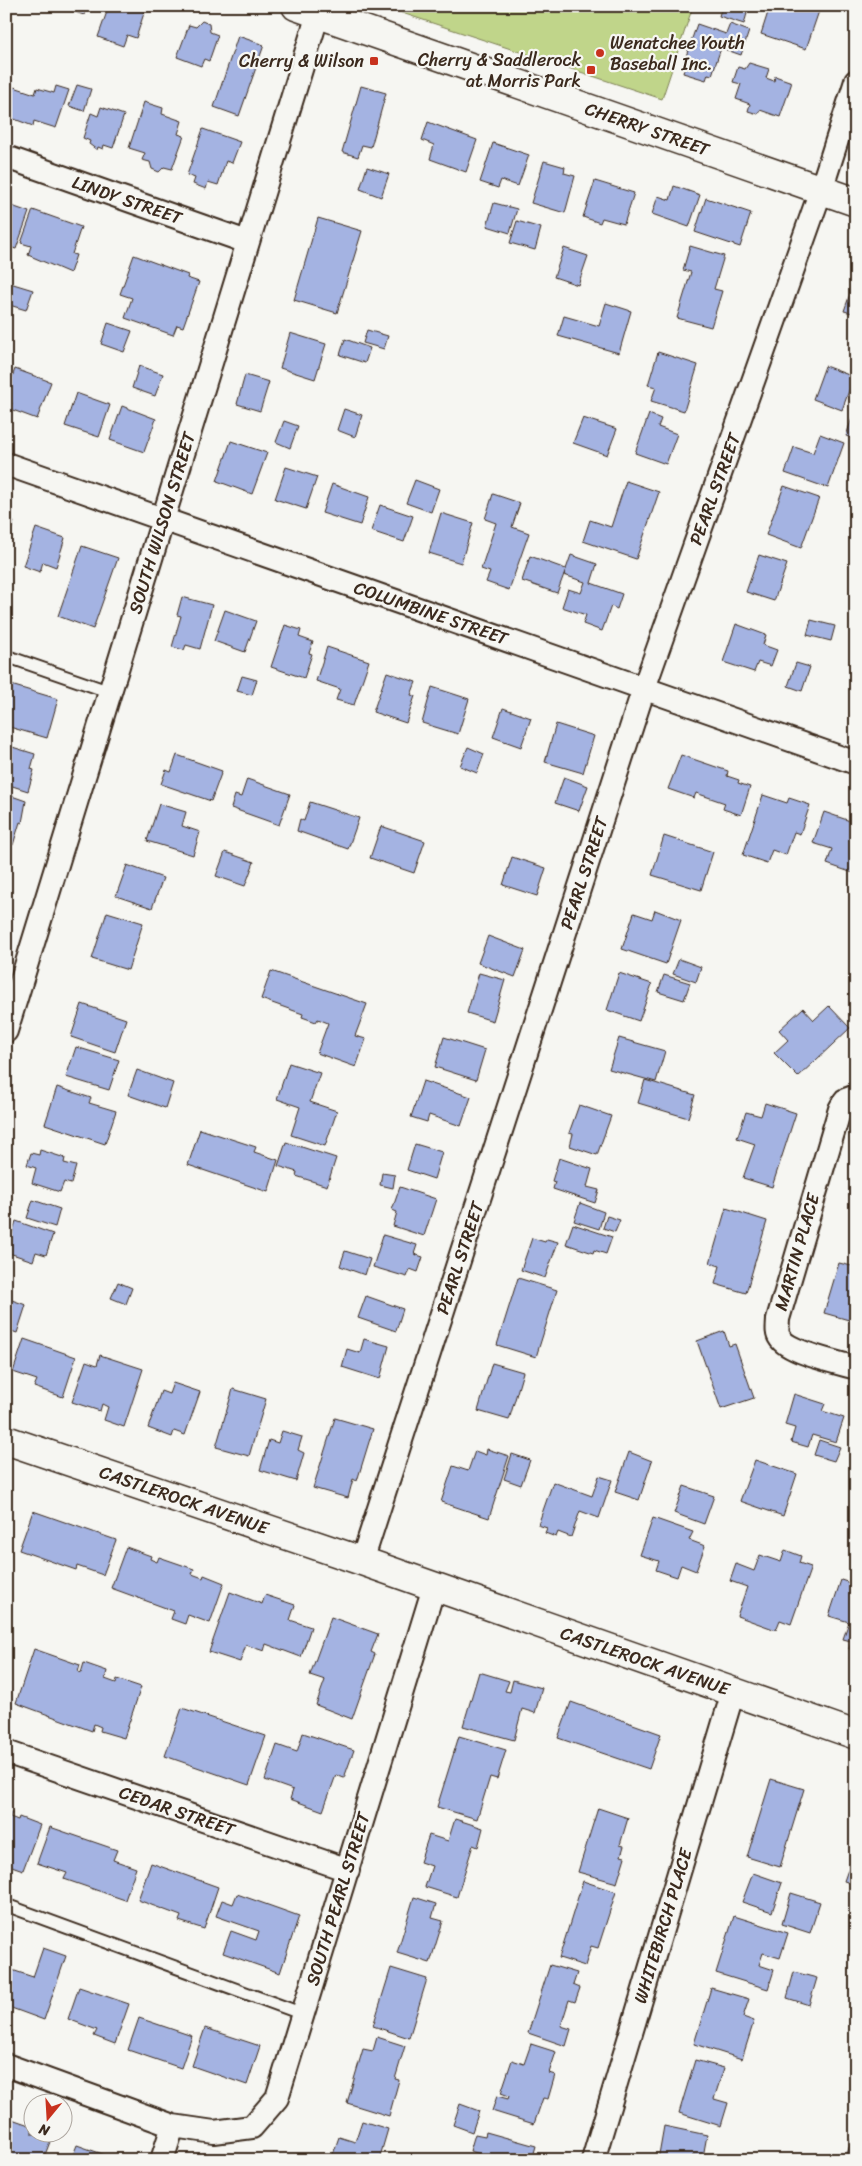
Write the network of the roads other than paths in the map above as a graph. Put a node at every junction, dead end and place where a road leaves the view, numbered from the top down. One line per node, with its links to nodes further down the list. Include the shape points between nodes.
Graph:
1 (307, 10): 4 (street, CHERRY STREET); 6 (street, SOUTH WILSON STREET)
2 (856, 81): 4 (street, PEARL STREET)
3 (6, 157): 6 (street, LINDY STREET)
4 (821, 190): 5 (street, CHERRY STREET); 10 (street, PEARL STREET)
5 (856, 202)
6 (247, 242): 8 (street, SOUTH WILSON STREET)
7 (6, 464): 8 (street, COLUMBINE STREET)
8 (163, 519): 10 (street, COLUMBINE STREET); 11 (street, SOUTH WILSON STREET)
9 (6, 656): 11 (lane)
10 (644, 688): 12 (street, COLUMBINE STREET); 17 (street, PEARL STREET)
11 (110, 692): 13 (street, SOUTH WILSON STREET)
12 (856, 763)
13 (6, 1031)
14 (856, 1096): 15 (street, MARTIN PLACE, via 845,1100 840,1109 777,1330 790,1347)
15 (856, 1368)
16 (6, 1440): 17 (street, CASTLEROCK AVENUE)
17 (362, 1561): 18 (street, CASTLEROCK AVENUE)
18 (434, 1587): 19 (street, CASTLEROCK AVENUE); 22 (street, SOUTH PEARL STREET)
19 (733, 1692): 20 (street, CASTLEROCK AVENUE); 28 (street, WHITEBIRCH PLACE)
20 (856, 1735)
21 (6, 1752): 22 (street, CEDAR STREET)
22 (348, 1870): 24 (street, SOUTH PEARL STREET)
23 (6, 1905): 24 (lane)
24 (303, 2014): 26 (street, SOUTH PEARL STREET, via 277,2098 252,2127 214,2132)
25 (6, 2065): 26 (street, SOUTH PEARL STREET)
26 (173, 2126): 27 (street)
27 (162, 2160)
28 (593, 2160)

